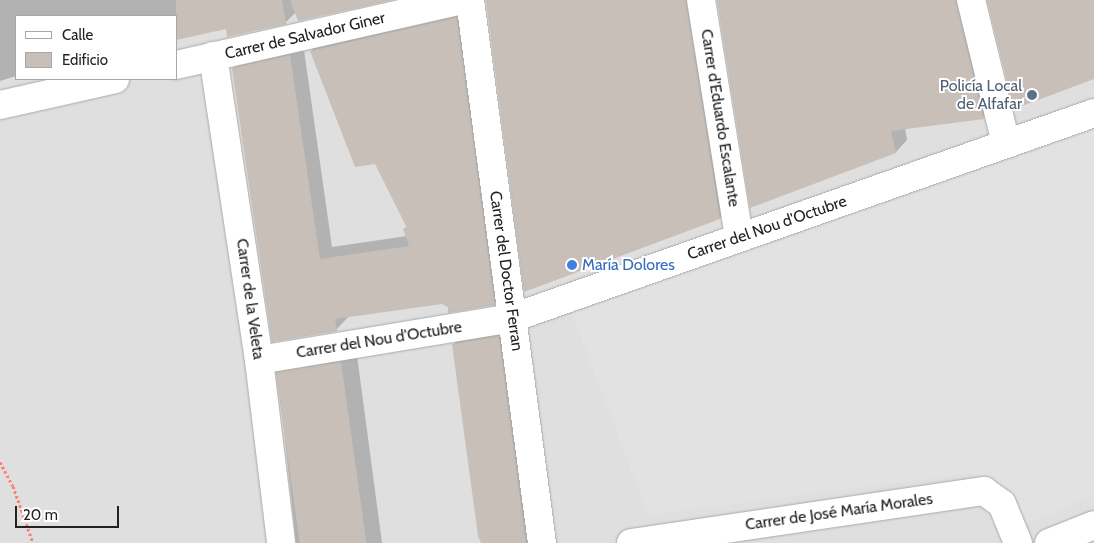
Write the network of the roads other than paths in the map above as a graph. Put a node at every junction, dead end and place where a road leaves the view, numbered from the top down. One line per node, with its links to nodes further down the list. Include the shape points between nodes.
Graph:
1 (462, 0): 5 (street, Carrer de Salvador Giner)
2 (470, 0): 12 (street, Carrer del Doctor Ferran)
3 (701, 0): 11 (street, Carrer d'Eduardo Escalante)
4 (971, 0): 10 (street)
5 (213, 56): 6 (street, Carrer de Salvador Giner); 13 (street, Carrer de la Veleta)
6 (178, 65)
7 (111, 80): 8 (street)
8 (0, 105)
9 (1094, 113): 10 (street, Carrer del Nou d'Octubre)
10 (1006, 144): 11 (street, Carrer del Nou d'Octubre)
11 (739, 237): 12 (street, Carrer del Nou d'Octubre)
12 (512, 318): 13 (street, Carrer del Nou d'Octubre); 16 (street, Carrer del Doctor Ferran)
13 (259, 360): 15 (street, Carrer de la Veleta)
14 (1094, 525): 19 (street)
15 (280, 543)
16 (542, 543)
17 (630, 543): 18 (street, Carrer de José María Morales, via 984,491 1002,504)
18 (1018, 543)
19 (1049, 543)

